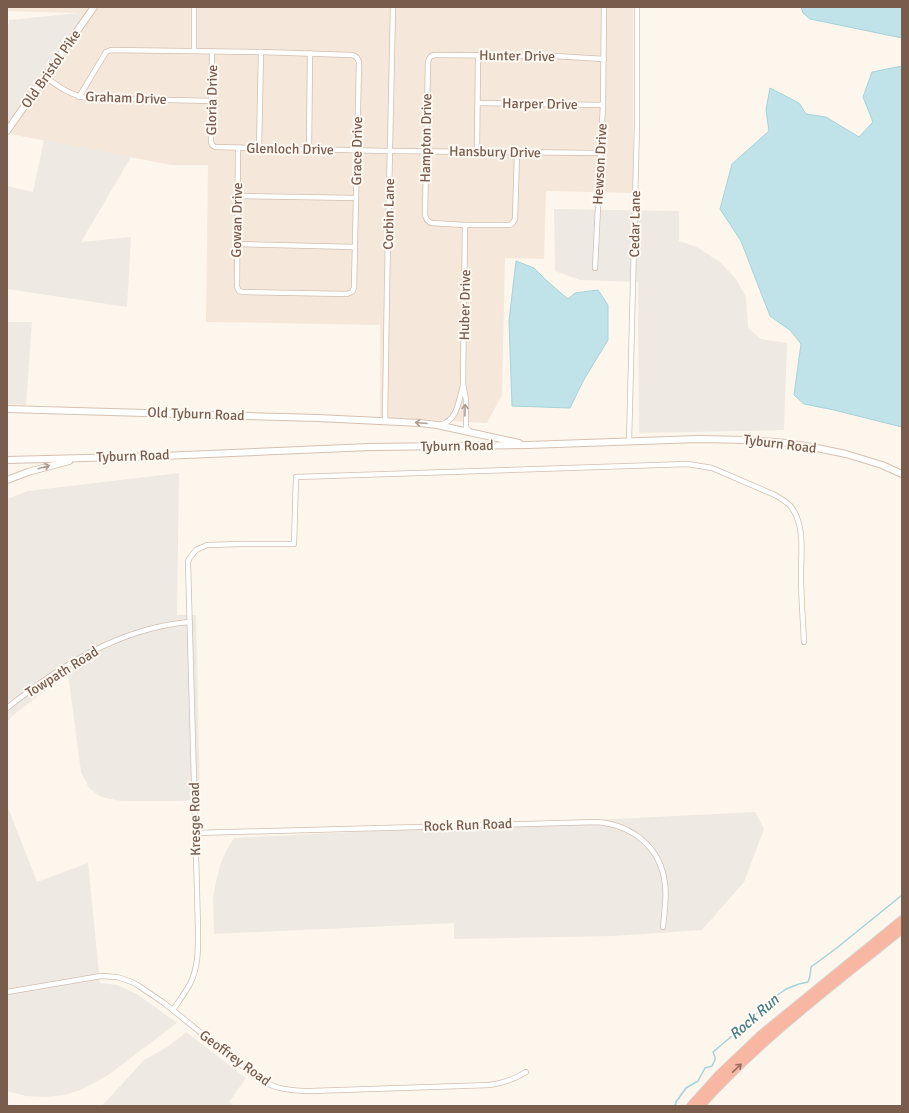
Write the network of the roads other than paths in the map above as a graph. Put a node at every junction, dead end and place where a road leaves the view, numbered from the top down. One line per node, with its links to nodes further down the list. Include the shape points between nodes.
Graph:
1 (94, 7): 13 (main road, Old Bristol Pike)
2 (194, 7): 6 (street)
3 (393, 7): 23 (street, Corbin Lane)
4 (604, 7): 12 (street, Hewson Drive)
5 (637, 7): 40 (street, Cedar Lane, via 637,124)
6 (194, 51): 7 (street); 14 (street, via 108,51)
7 (212, 52): 8 (street); 15 (street, Gloria Drive)
8 (261, 52): 9 (street); 20 (street)
9 (310, 53): 21 (street); 22 (street, Grace Drive, via 352,55 358,59)
10 (478, 55): 11 (street, Hunter Drive); 12 (street, Hunter Drive); 16 (street)
11 (431, 56): 24 (street, Hampton Drive, via 428,62)
12 (604, 59): 17 (street, Hewson Drive)
13 (45, 77): 14 (street, Graham Drive); 18 (main road, Old Bristol Pike)
14 (79, 97): 15 (street, Graham Drive)
15 (212, 101): 19 (street, Gloria Drive, via 212,145 217,148)
16 (478, 103): 17 (street, Harper Drive); 25 (street)
17 (603, 105): 27 (street, Hewson Drive)
18 (7, 131)
19 (238, 148): 20 (street, Glenloch Drive); 28 (street, Gowan Drive)
20 (259, 149): 21 (street, Glenloch Drive)
21 (308, 149): 22 (street, Glenloch Drive)
22 (357, 150): 23 (street, Glenloch Drive); 29 (street, Grace Drive)
23 (390, 151): 24 (street, Hansbury Drive); 37 (street, Corbin Lane)
24 (426, 151): 25 (street, Hansbury Drive); 30 (street, Hampton Drive, via 426,220 431,223)
25 (477, 152): 26 (street, Hansbury Drive)
26 (517, 152): 27 (street, Hansbury Drive); 30 (street, via 515,219 512,224)
27 (601, 153): 33 (street, Hewson Drive)
28 (238, 196): 29 (street); 31 (street, Gowan Drive)
29 (356, 198): 32 (street, Grace Drive)
30 (465, 225): 35 (street, Huber Drive)
31 (237, 244): 32 (street); 34 (street, Gowan Drive, via 239,291 347,294)
32 (355, 247): 34 (street, Grace Drive)
33 (595, 268)
34 (352, 292)
35 (463, 384): 38 (street, Huber Drive, via 453,417); 39 (street, Huber Drive, one-way to 35, via 466,427)
36 (7, 408): 37 (main road, Old Tyburn Road)
37 (385, 421): 38 (main road, Old Tyburn Road, one-way to 37)
38 (437, 425): 39 (main road, Old Tyburn Road)
39 (472, 432): 41 (main road, Old Tyburn Road)
40 (629, 442): 41 (main road, Tyburn Road); 44 (main road, Tyburn Road, via 698,439 787,444 846,454)
41 (528, 445): 42 (main road, Tyburn Road, via 369,447)
42 (84, 458): 43 (main road, Tyburn Road); 45 (main road, one-way to 42)
43 (7, 460)
44 (902, 474)
45 (7, 480)
46 (189, 622): 47 (street, Kresge Road, via 188,562 196,550 210,545 294,544 296,476 688,464 707,467 755,486 786,501 792,508 801,536); 48 (street, Towpath Road, via 158,627 103,646 40,683); 49 (street, Kresge Road)
47 (804, 642)
48 (7, 708)
49 (196, 833): 51 (street, Rock Run Road, via 597,822 613,824 638,836 651,849 660,864 666,894); 54 (street, Kresge Road, via 197,964 191,982)
50 (902, 920): 56 (highway, via 761,1035)
51 (662, 927)
52 (902, 929): 57 (highway, one-way to 52, via 766,1040)
53 (7, 992): 54 (street, Geoffrey Road, via 109,976 132,982)
54 (173, 1010): 55 (street, Geoffrey Road, via 257,1078 265,1083 295,1091 490,1085 507,1082)
55 (526, 1072)
56 (691, 1106)
57 (700, 1106)

